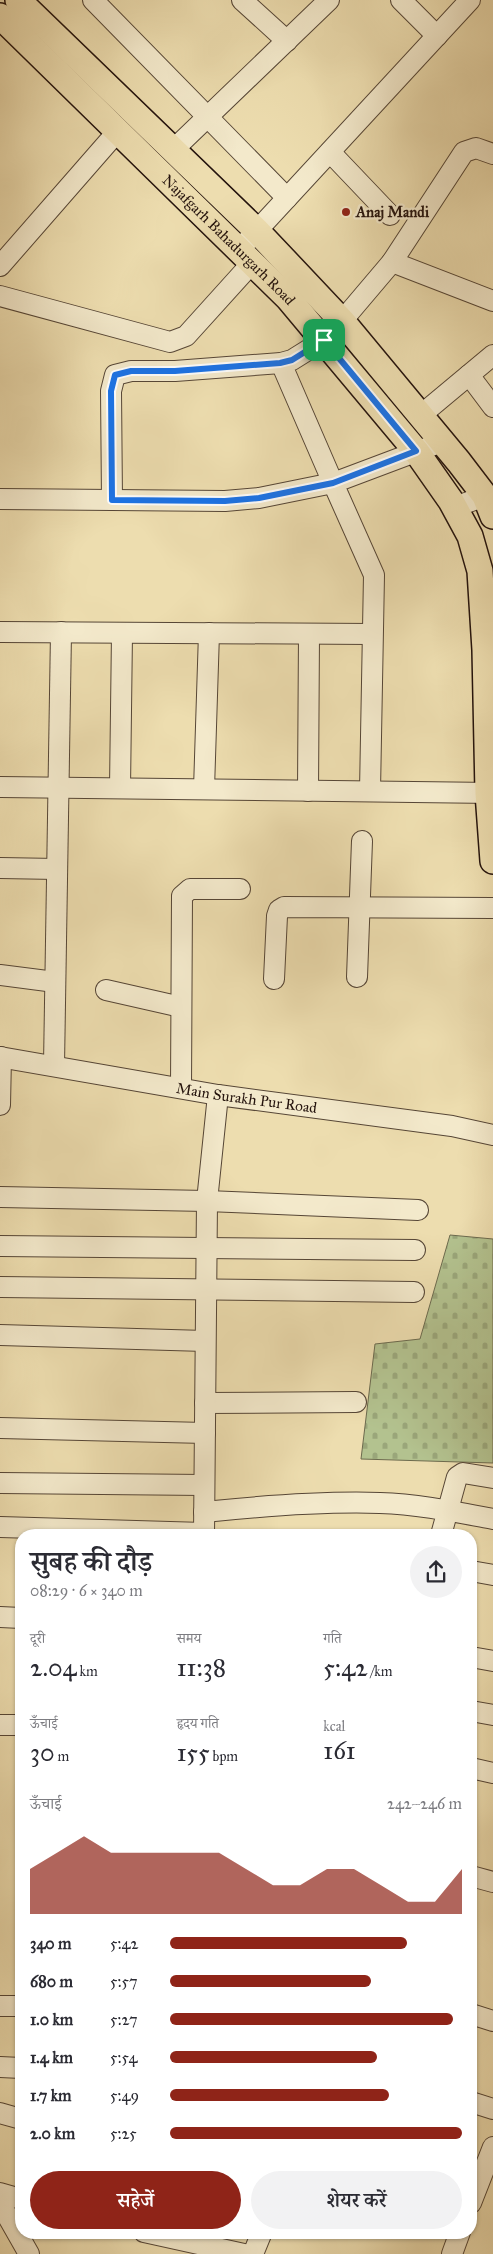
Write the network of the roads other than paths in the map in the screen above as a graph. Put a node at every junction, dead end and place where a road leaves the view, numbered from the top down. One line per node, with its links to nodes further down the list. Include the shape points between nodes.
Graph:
1 (93, 0): 9 (street)
2 (242, 0): 8 (street)
3 (329, 0): 8 (street)
4 (401, 0): 7 (street)
5 (470, 0): 7 (street)
6 (15, 5): 10 (main road, Najafgarh Bahadurgarh Road); 11 (main road, Najafgarh Bahadurgarh Road)
7 (437, 36): 13 (street)
8 (288, 41): 9 (street)
9 (208, 116): 11 (street); 14 (street)
10 (117, 132): 17 (main road, Najafgarh Bahadurgarh Road); 19 (street)
11 (172, 151): 16 (main road, Najafgarh Bahadurgarh Road)
12 (492, 151): 18 (street, via 476,148 464,152)
13 (330, 152): 14 (street); 15 (street)
14 (287, 198): 16 (street)
15 (390, 215)
16 (257, 231): 17 (street); 22 (main road, Najafgarh Bahadurgarh Road)
17 (244, 258): 20 (street, via 186,336 170,342); 23 (main road, Najafgarh Bahadurgarh Road, via 288,298)
18 (392, 262): 21 (street); 22 (street)
19 (0, 266)
20 (0, 296)
21 (492, 297)
22 (342, 321): 28 (main road, Najafgarh Bahadurgarh Road)
23 (324, 340): 25 (street, via 292,360); 30 (main road, Najafgarh Bahadurgarh Road)
24 (493, 355): 26 (street)
25 (280, 363): 31 (street); 33 (street, via 131,371 115,375 111,391)
26 (469, 375): 27 (street); 28 (street)
27 (493, 406)
28 (422, 414): 29 (main road, Najafgarh Bahadurgarh Road)
29 (442, 442): 30 (street); 34 (main road, Najafgarh Bahadurgarh Road)
30 (416, 451): 31 (street); 35 (main road, Najafgarh Bahadurgarh Road)
31 (333, 483): 33 (street, via 259,498 225,501); 41 (street, via 374,575)
32 (0, 499): 33 (street)
33 (112, 500)
34 (490, 503): 35 (street)
35 (455, 507): 48 (main road, Najafgarh Bahadurgarh Road, via 470,536 480,571)
36 (0, 632): 37 (street)
37 (61, 632): 38 (street); 43 (street)
38 (122, 633): 39 (street); 44 (street)
39 (209, 633): 40 (street); 45 (street)
40 (309, 634): 41 (street); 46 (street)
41 (372, 634): 47 (street)
42 (0, 787): 43 (street)
43 (59, 787): 44 (street); 52 (street)
44 (120, 788): 45 (street)
45 (204, 789): 46 (street)
46 (308, 790): 47 (street)
47 (370, 791): 48 (street)
48 (490, 793): 50 (main road, Najafgarh Bahadurgarh Road)
49 (362, 841): 54 (street)
50 (493, 861)
51 (0, 868): 52 (street)
52 (57, 868): 59 (street)
53 (240, 889): 61 (street, via 190,889 182,896)
54 (359, 907): 55 (street); 57 (street); 58 (street, via 284,907 279,910)
55 (493, 908)
56 (0, 975): 59 (street)
57 (357, 977)
58 (274, 979)
59 (55, 982): 63 (street)
60 (106, 990): 61 (street)
61 (181, 1007): 64 (street)
62 (0, 1057): 63 (street, Main Surakh Pur Road); 66 (street)
63 (54, 1065): 64 (street, Main Surakh Pur Road)
64 (181, 1087): 65 (street, Main Surakh Pur Road)
65 (218, 1095): 67 (street, Main Surakh Pur Road, via 452,1126); 69 (street)
66 (0, 1105)
67 (493, 1135)
68 (0, 1197): 69 (street)
69 (207, 1201): 70 (street); 72 (street)
70 (418, 1210)
71 (0, 1246): 72 (street)
72 (206, 1250): 73 (street); 75 (street)
73 (416, 1250)
74 (0, 1287): 75 (street)
75 (206, 1289): 76 (street); 78 (street)
76 (414, 1292)
77 (0, 1335): 78 (street)
78 (206, 1341): 80 (street)
79 (356, 1402): 80 (street)
80 (205, 1404): 82 (street)
81 (0, 1428): 82 (street)
82 (205, 1433): 85 (street)
83 (493, 1478): 86 (street, via 463,1473 457,1476)
84 (0, 1483): 85 (street)
85 (204, 1485): 87 (street)
86 (447, 1511): 87 (street, via 379,1503 258,1506); 88 (street); 92 (street)
87 (204, 1512): 91 (street)
88 (493, 1519)
89 (0, 1527): 90 (street)
90 (58, 1529)
91 (204, 1529)
92 (442, 1529)
93 (477, 1572): 94 (street)
94 (493, 1575)
95 (0, 1617): 96 (street)
96 (15, 1618)
97 (477, 1658): 98 (street)
98 (493, 1661)
99 (477, 1713): 100 (street)
100 (493, 1715)
101 (0, 1725): 102 (street)
102 (15, 1725)
103 (477, 1769): 104 (street)
104 (493, 1773)
105 (477, 1878): 106 (street)
106 (493, 1882)
107 (0, 2006): 108 (street)
108 (15, 2006)
109 (477, 2016): 110 (street)
110 (493, 2021)
111 (0, 2068): 112 (street)
112 (15, 2068)
113 (477, 2104): 114 (street)
114 (493, 2110)
115 (0, 2112): 116 (street)
116 (15, 2117)
117 (484, 2156): 118 (street)
118 (477, 2181)
119 (0, 2193): 120 (street)
120 (15, 2197)
121 (0, 2203): 122 (street)
122 (15, 2229)
123 (20, 2239): 127 (street)
124 (176, 2239): 128 (street)
125 (259, 2239): 129 (street)
126 (457, 2239): 130 (street)
127 (29, 2254)
128 (244, 2254)
129 (253, 2254)
130 (452, 2254)

